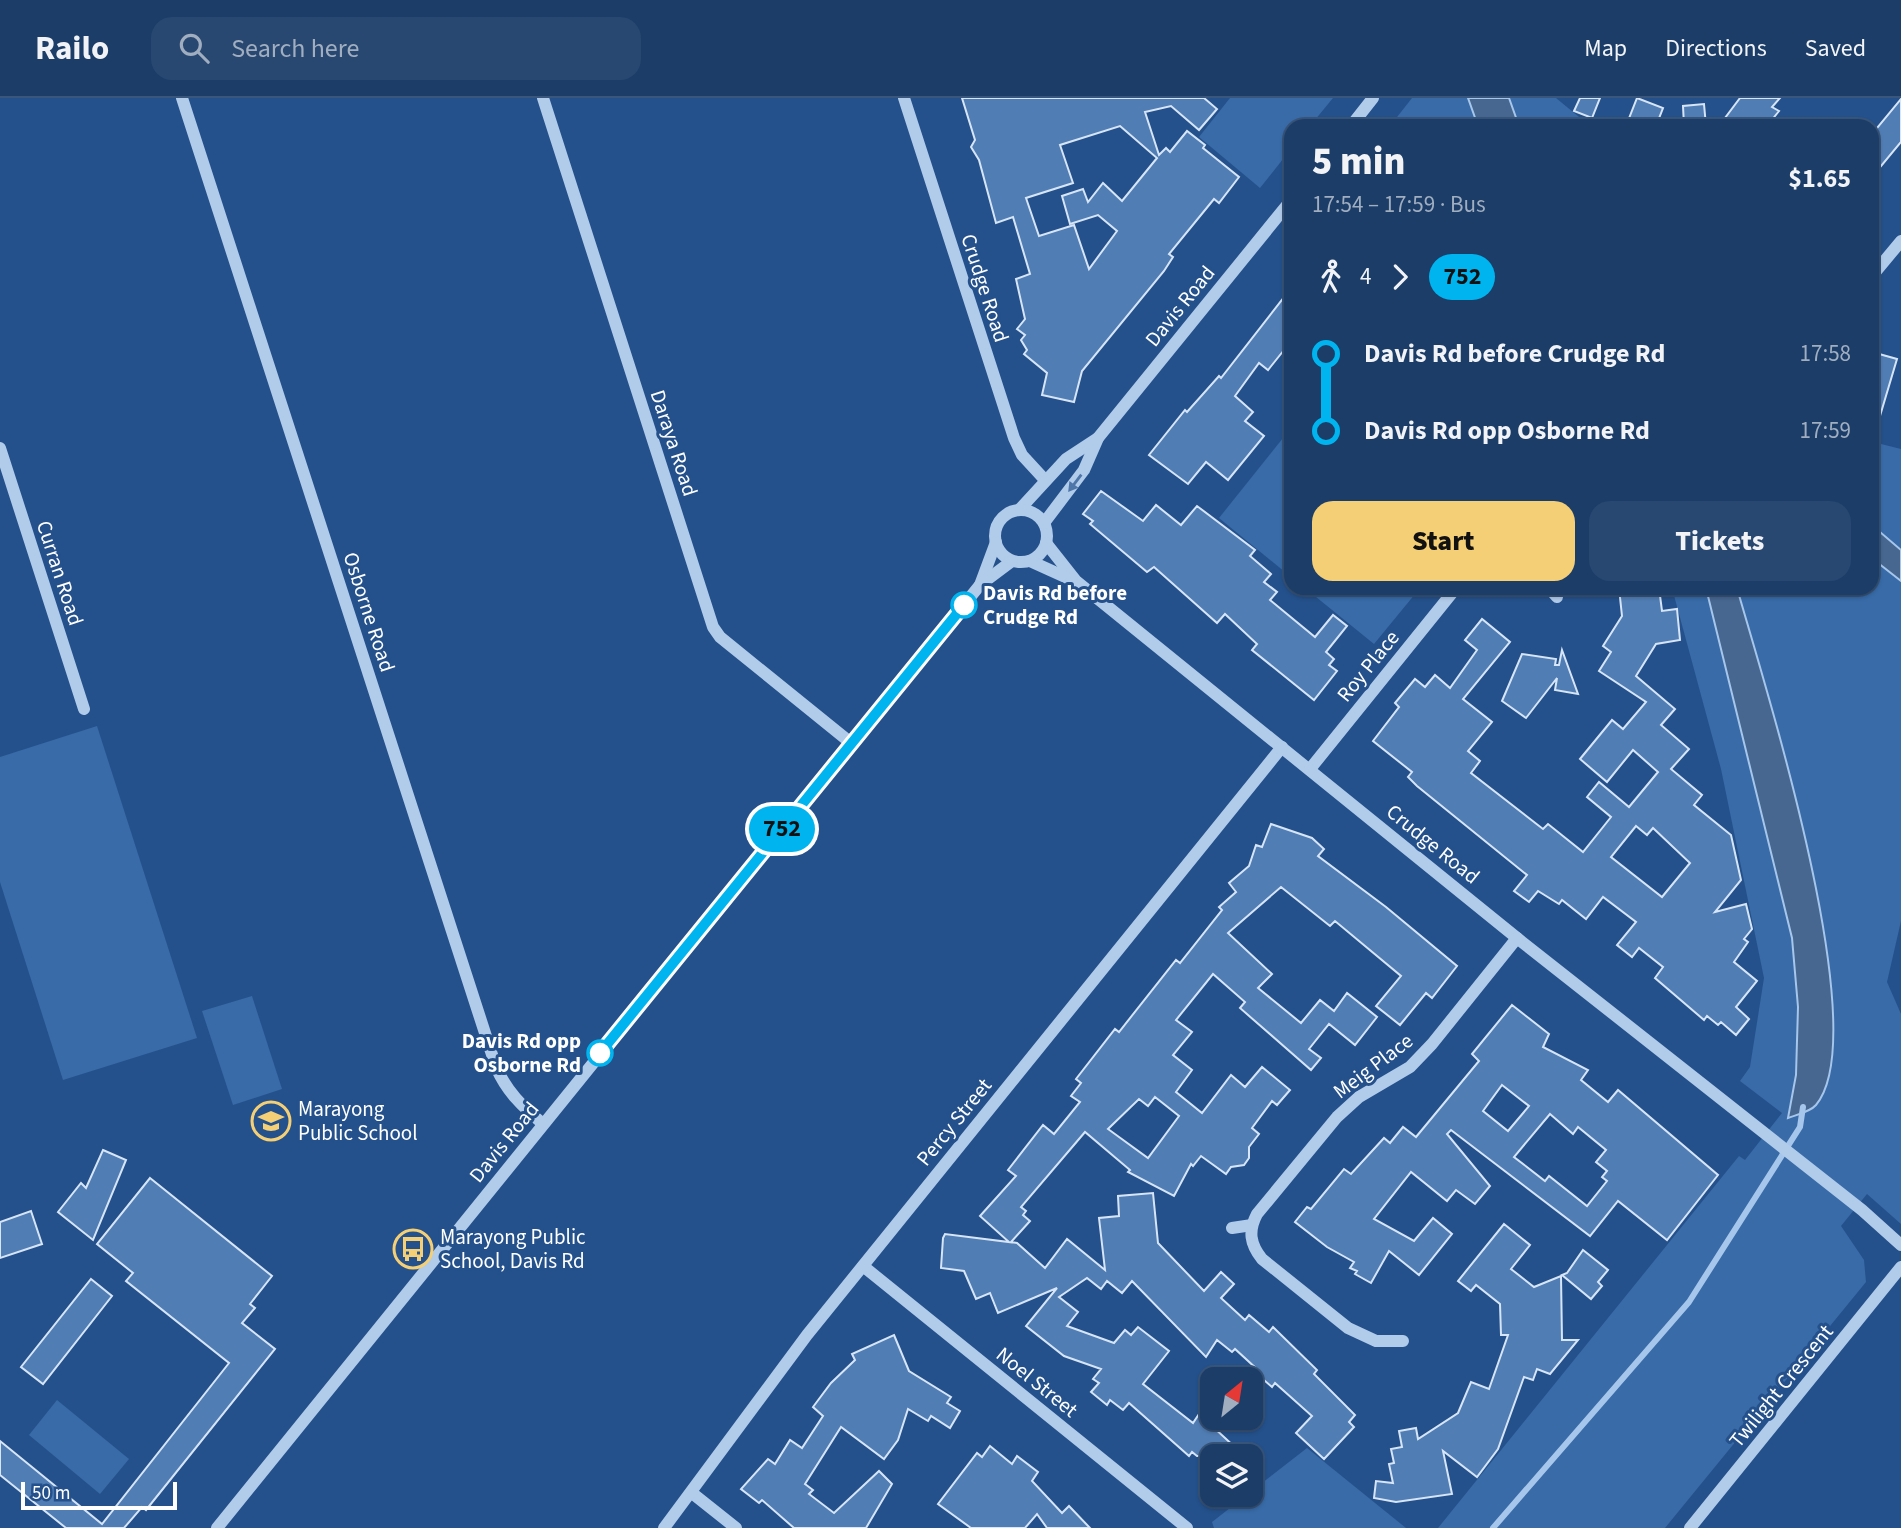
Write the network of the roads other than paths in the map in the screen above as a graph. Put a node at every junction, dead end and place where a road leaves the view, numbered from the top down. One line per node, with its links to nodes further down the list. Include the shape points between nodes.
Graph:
1 (181, 98): 26 (street, Osborne Road, via 496,1067 517,1102)
2 (543, 98): 22 (street, Daraya Road, via 713,627)
3 (904, 98): 11 (street, Crudge Road, via 1014,438 1021,455)
4 (1373, 98): 5 (street)
5 (1356, 119)
6 (1284, 209): 9 (street, Davis Road)
7 (1901, 241): 8 (street)
8 (1879, 268)
9 (1098, 438): 11 (street, Davis Road); 13 (street, Davis Road, one-way to 13, via 1084,470)
10 (0, 448): 21 (street, Curran Road)
11 (1045, 480): 12 (street, Davis Road)
12 (1019, 510): 13 (street, via 1035,514); 14 (street, via 998,524)
13 (1044, 523): 15 (street)
14 (996, 542): 16 (street); 19 (street, Davis Road)
15 (1046, 543): 17 (street); 18 (street, Crudge Road)
16 (1013, 561): 17 (street); 19 (street, Davis Road)
17 (1030, 561): 18 (street, Crudge Road)
18 (1076, 581): 23 (street, Crudge Road)
19 (980, 585): 22 (street, Davis Road)
20 (1451, 595): 24 (street, Roy Place)
21 (84, 709)
22 (851, 743): 26 (street, Davis Road)
23 (1282, 747): 24 (street, Crudge Road); 30 (street, Percy Street)
24 (1310, 769): 25 (street, Crudge Road)
25 (1517, 938): 27 (street, Meig Place, via 1410,1067 1359,1097 1337,1117); 29 (street, Crudge Road)
26 (543, 1124): 34 (street, Davis Road)
27 (1252, 1224): 28 (street); 32 (street, via 1250,1237 1262,1259 1348,1328 1376,1341)
28 (1232, 1228)
29 (1901, 1245)
30 (863, 1266): 33 (street, Percy Street); 37 (street, Noel Street)
31 (1901, 1267): 38 (street, Twilight Crescent)
32 (1403, 1342)
33 (692, 1493): 35 (street, Percy Street); 36 (street)
34 (217, 1528)
35 (664, 1528)
36 (736, 1528)
37 (1187, 1528)
38 (1690, 1528)

